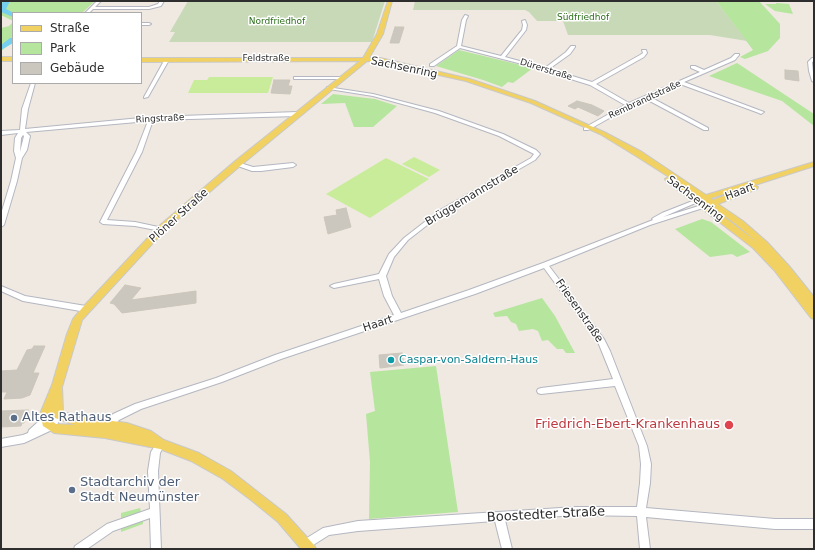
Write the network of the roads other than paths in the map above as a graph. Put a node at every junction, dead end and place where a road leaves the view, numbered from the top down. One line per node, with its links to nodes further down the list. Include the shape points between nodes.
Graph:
1 (99, 1): 4 (street)
2 (162, 1): 5 (street, via 160,5)
3 (390, 1): 22 (main road, Plöner Straße, via 380,34)
4 (93, 8): 5 (street); 6 (street)
5 (143, 9): 7 (street)
6 (88, 12)
7 (141, 12)
8 (466, 16): 12 (street)
9 (524, 21): 16 (street, via 524,30)
10 (142, 24): 11 (street)
11 (149, 24)
12 (459, 47): 16 (street, Dürerstraße); 23 (street)
13 (573, 47): 25 (street)
14 (644, 51): 32 (street, via 642,56)
15 (737, 55): 26 (street, Rembrandtstraße)
16 (503, 57): 25 (street, Dürerstraße)
17 (1, 59): 18 (main road)
18 (12, 59)
19 (814, 59): 29 (street, via 810,62)
20 (142, 60): 21 (main road, Feldstraße)
21 (167, 60): 22 (main road, Feldstraße); 34 (street)
22 (365, 60): 28 (main road, Plöner Straße); 40 (main road, Sachsenring, via 482,87)
23 (432, 65)
24 (693, 67): 26 (street)
25 (547, 69): 32 (street, Dürerstraße)
26 (704, 72): 30 (street, Rembrandtstraße)
27 (296, 78): 28 (street)
28 (342, 78): 33 (main road, Plöner Straße)
29 (814, 81)
30 (682, 83): 35 (street, Rembrandtstraße); 37 (street)
31 (33, 84): 42 (street)
32 (592, 84): 36 (street, Dürerstraße)
33 (329, 88): 38 (main road, Plöner Straße); 54 (street, Brüggemannstraße, via 373,95 437,112 501,135 537,154 536,157 425,222 391,256)
34 (146, 97)
35 (648, 98): 36 (street, Rembrandtstraße); 41 (street)
36 (629, 105): 40 (street, Rembrandtstraße)
37 (761, 112)
38 (298, 114): 39 (street, Ringstraße); 44 (main road, Plöner Straße)
39 (151, 119): 42 (street, Ringstraße); 52 (street, via 139,152 103,222)
40 (588, 128): 49 (main road, Sachsenring, via 639,154)
41 (706, 129)
42 (22, 131): 43 (street, Ringstraße); 51 (street, via 18,138 19,158 14,181)
43 (1, 133)
44 (237, 164): 46 (street, via 252,169); 52 (main road, Plöner Straße)
45 (814, 164): 47 (main road, Haart)
46 (293, 165)
47 (763, 181): 48 (main road, Haart, via 760,185); 49 (main road, Haart, via 754,182)
48 (735, 195): 49 (main road, Haart); 50 (main road, via 724,204)
49 (705, 202): 50 (main road, Sachsenring); 53 (street, Haart); 59 (main road, Sachsenring, via 767,257)
50 (725, 212): 57 (main road, Sachsenring, via 775,255)
51 (1, 225)
52 (161, 229): 58 (main road, Plöner Straße)
53 (545, 265): 60 (street, Haart); 61 (street, Friesenstraße, via 600,341)
54 (382, 276): 55 (street); 60 (street, via 388,296)
55 (334, 286)
56 (1, 288): 58 (street, via 23,298)
57 (814, 304)
58 (86, 310): 62 (main road, Plöner Straße, via 72,334)
59 (814, 316)
60 (399, 317): 67 (street, Haart, via 138,406 116,417)
61 (618, 382): 63 (street); 74 (street, Friesenstraße, via 643,446 646,483)
62 (57, 385): 64 (main road, Plöner Straße); 65 (main road, Plöner Straße)
63 (541, 391)
64 (46, 414): 68 (main road); 70 (street, via 36,430)
65 (59, 415): 66 (main road); 68 (street)
66 (76, 421): 67 (main road); 68 (main road)
67 (109, 424): 69 (main road); 72 (main road, via 147,434)
68 (51, 426): 69 (main road, via 67,431); 70 (street)
69 (90, 432): 72 (main road)
70 (24, 439): 71 (street)
71 (1, 443)
72 (161, 444): 73 (street, via 156,452 153,471); 77 (main road, via 227,475 282,518)
73 (154, 512): 78 (street, via 110,527); 79 (street)
74 (640, 512): 75 (street, Boostedter Straße, via 576,511); 76 (street, Boostedter Straße, via 775,524); 81 (street, Friesenstraße)
75 (500, 516): 77 (street, Boostedter Straße, via 358,526 327,531); 80 (street)
76 (814, 524)
77 (307, 547)
78 (79, 549)
79 (156, 549)
80 (507, 549)
81 (645, 549)

